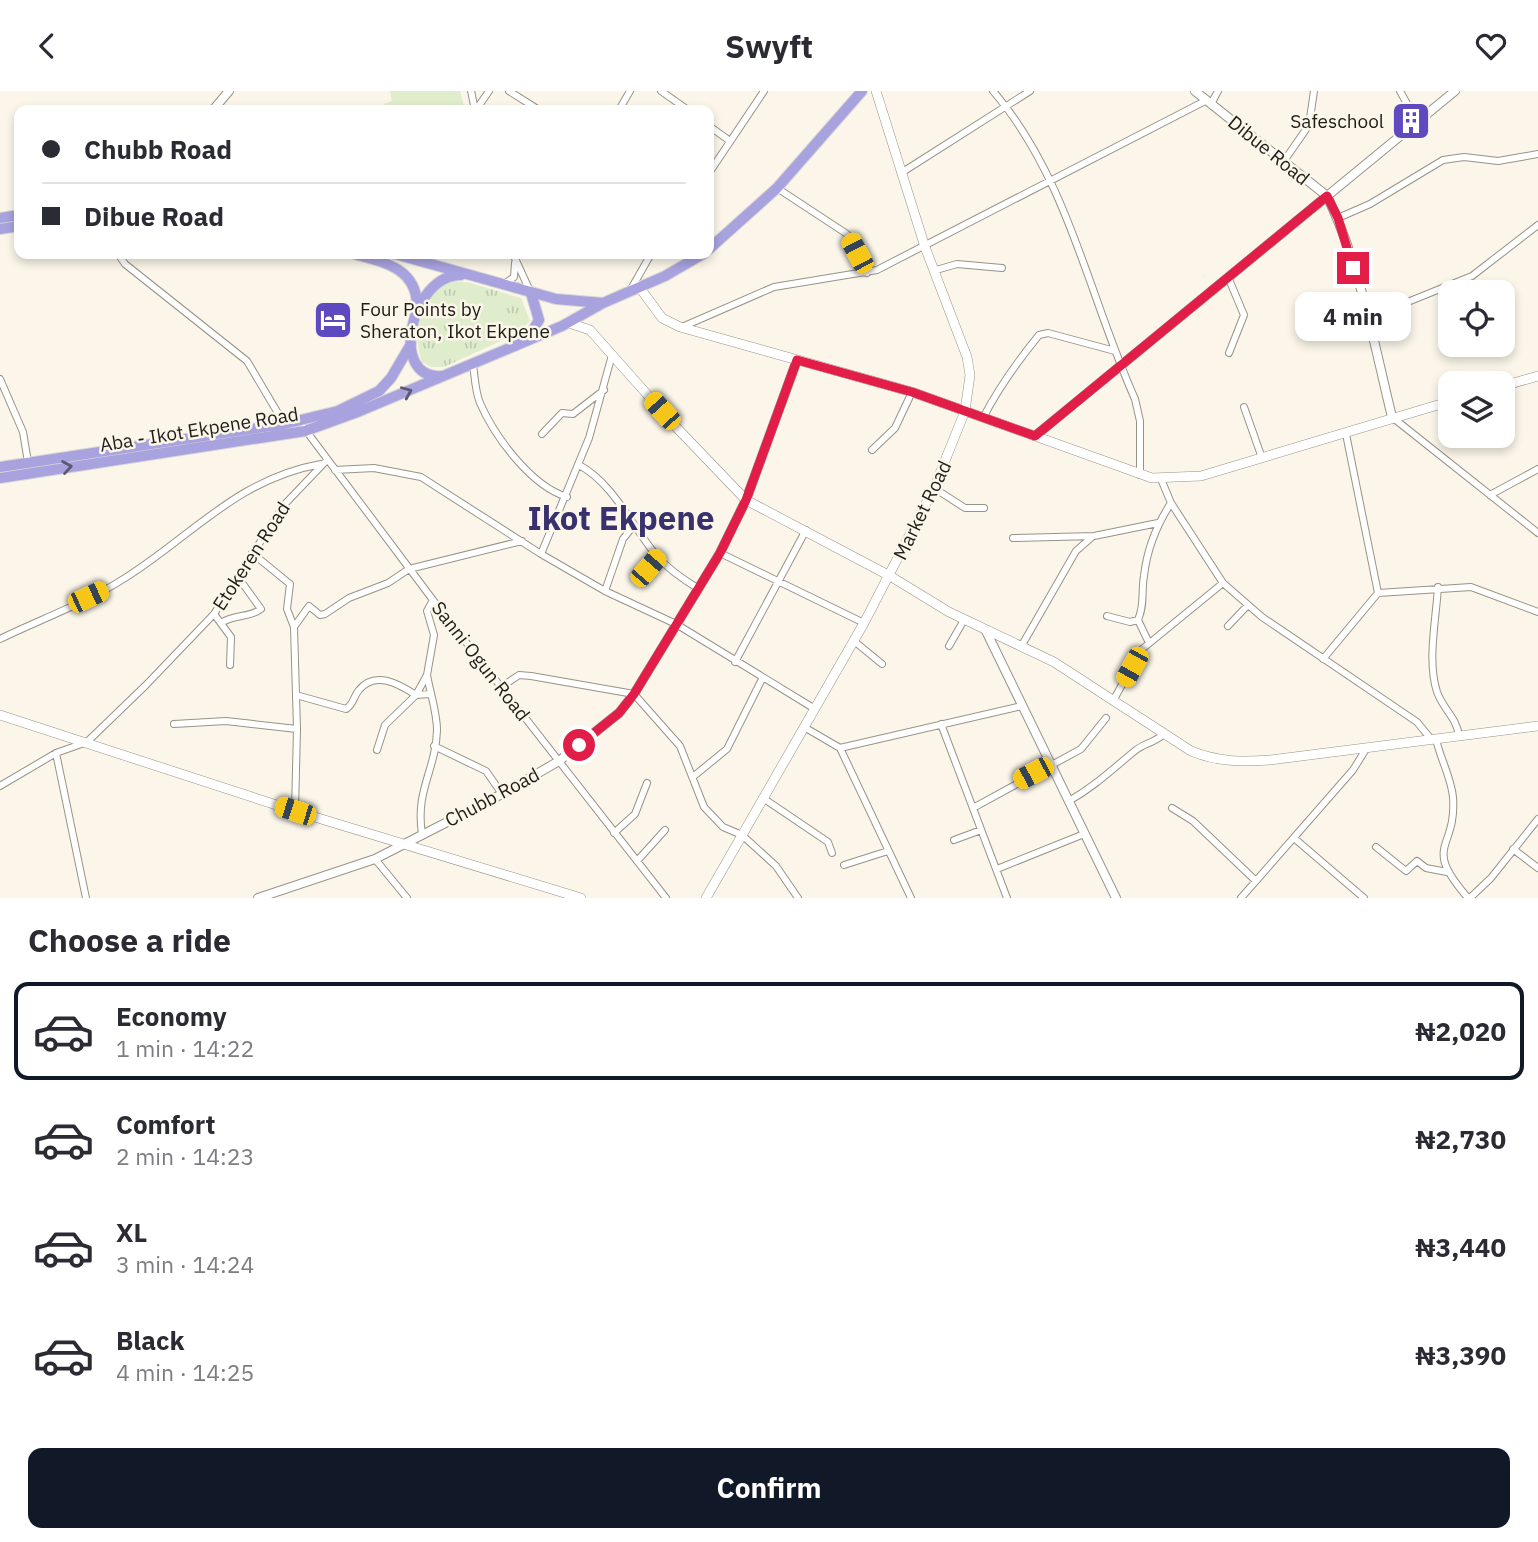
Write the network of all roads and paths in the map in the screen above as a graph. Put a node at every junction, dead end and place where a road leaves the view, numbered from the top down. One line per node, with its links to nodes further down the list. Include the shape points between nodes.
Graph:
1 (229, 91): 15 (street)
2 (509, 91): 16 (street)
3 (662, 91): 17 (street)
4 (764, 91): 21 (street)
5 (862, 91): 27 (highway)
6 (876, 91): 25 (main road, Market Road)
7 (993, 91): 18 (street)
8 (1030, 91): 18 (street)
9 (1195, 91): 14 (street, Dibue Road)
10 (1218, 91): 14 (street)
11 (1314, 91): 23 (street, via 1309,125)
12 (1400, 91): 19 (street)
13 (1455, 91): 19 (street)
14 (1209, 102): 23 (street, Dibue Road); 26 (street)
15 (217, 105)
16 (530, 105)
17 (681, 105)
18 (1006, 106): 25 (street); 26 (street)
19 (1417, 122): 28 (street)
20 (714, 130): 21 (street)
21 (730, 141): 24 (street)
22 (1538, 154): 29 (street, via 1498,161 1443,160)
23 (1284, 161): 28 (street, Dibue Road)
24 (714, 165)
25 (901, 173): 32 (main road, Market Road)
26 (1052, 183): 32 (street); 55 (street)
27 (777, 188): 31 (highway); 42 (street, via 847,234)
28 (1327, 196): 29 (street, Dibue Road); 44 (street)
29 (1338, 218): 50 (street, Dibue Road)
30 (1538, 225): 50 (street, via 1472,277)
31 (714, 245)
32 (925, 247): 41 (main road, Market Road); 42 (street)
33 (122, 259): 73 (street, via 247,361)
34 (370, 259): 49 (highway, via 406,274 418,299)
35 (412, 259): 43 (highway)
36 (514, 259): 45 (street, via 514,277)
37 (515, 259): 47 (street)
38 (646, 259): 46 (street)
39 (693, 259): 46 (highway, Aba - Ikot Ekpene Road)
40 (1002, 268): 41 (street, via 957,264)
41 (936, 269): 69 (main road, Market Road, via 967,357 970,375)
42 (867, 273): 52 (street, via 774,287)
43 (470, 276): 45 (highway); 49 (highway, via 456,275 435,283 427,289)
44 (1228, 277): 56 (street, via 1244,315); 60 (street)
45 (503, 285): 47 (highway)
46 (635, 289): 48 (highway, Aba - Ikot Ekpene Road); 52 (main road, via 662,318)
47 (531, 293): 48 (highway); 53 (highway, via 539,320)
48 (603, 303): 51 (highway, Aba - Ikot Ekpene Road)
49 (417, 314): 54 (highway)
50 (1368, 318): 70 (street, Dibue Road)
51 (569, 323): 53 (highway, Aba - Ikot Ekpene Road); 57 (main road, via 590,330)
52 (680, 327): 58 (main road)
53 (526, 340): 59 (highway, Aba - Ikot Ekpene Road)
54 (411, 344): 61 (highway, via 410,354 419,370); 72 (highway, via 379,391)
55 (1115, 351): 60 (street); 71 (street, via 1048,333 1039,335 1007,374)
56 (1229, 353)
57 (612, 355): 65 (street); 91 (main road)
58 (797, 360): 66 (main road); 91 (street, Chubb Road)
59 (473, 365): 61 (highway, Aba - Ikot Ekpene Road); 90 (street, via 479,401 492,425 530,473 551,491)
60 (1120, 366): 76 (street); 85 (street, via 1139,414)
61 (445, 376): 72 (highway, Aba - Ikot Ekpene Road, one-way to 61)
62 (1538, 376): 64 (main road)
63 (0, 379): 79 (street, via 23,432)
64 (1515, 383)
65 (604, 390): 75 (street, via 573,414 562,414); 81 (street)
66 (912, 392): 69 (main road); 77 (street, via 895,428)
67 (1438, 405): 70 (main road)
68 (1244, 407): 78 (street)
69 (965, 411): 71 (main road); 88 (main road, Market Road)
70 (1392, 417): 74 (main road); 89 (street)
71 (983, 418): 76 (main road)
72 (303, 426): 73 (highway, Aba - Ikot Ekpene Road); 80 (street, Sanni Ogun Road)
73 (286, 429): 79 (highway); 86 (highway, Aba - Ikot Ekpene Road, one-way to 73)
74 (1346, 434): 78 (main road); 116 (street)
75 (542, 435)
76 (1035, 436): 85 (main road)
77 (872, 450)
78 (1263, 460): 87 (main road, via 1191,478)
79 (28, 462): 82 (highway)
80 (325, 462): 84 (street, Sanni Ogun Road); 103 (street, Etokeren Road, via 289,497); 130 (street, via 263,482 183,533 126,577)
81 (579, 465): 90 (street); 95 (street, via 593,474)
82 (0, 467)
83 (1538, 469): 89 (street)
84 (335, 470): 101 (street, via 374,468 421,477); 107 (street, Sanni Ogun Road)
85 (1140, 475): 87 (main road)
86 (0, 478)
87 (1161, 479): 92 (street)
88 (934, 488): 93 (street, via 965,508); 108 (main road, Market Road)
89 (1490, 495): 97 (street)
90 (567, 497): 105 (street)
91 (746, 500): 96 (main road); 104 (street, Chubb Road)
92 (1171, 503): 94 (street); 112 (street)
93 (984, 508)
94 (1158, 523): 98 (street); 123 (street)
95 (634, 525): 106 (street); 115 (street)
96 (806, 530): 108 (main road); 111 (street)
97 (1538, 533)
98 (1094, 536): 99 (street); 102 (street)
99 (1078, 537): 100 (street); 102 (street)
100 (1013, 538)
101 (522, 541): 105 (street); 107 (street)
102 (1082, 546): 133 (street)
103 (252, 552): 109 (street, Etokeren Road); 128 (street, via 290,584 287,609)
104 (720, 553): 111 (street); 114 (street, Chubb Road)
105 (541, 554): 115 (street)
106 (657, 557): 110 (street); 114 (street)
107 (409, 569): 117 (street, Sanni Ogun Road); 128 (street, via 325,614 309,606)
108 (890, 576): 122 (main road); 125 (main road, Market Road)
109 (239, 577): 120 (street, Etokeren Road); 124 (street, via 261,608 255,614 231,616)
110 (639, 579)
111 (778, 583): 125 (street); 136 (street)
112 (1223, 583): 118 (street); 132 (street)
113 (1438, 587): 116 (street); 119 (street, via 1471,587); 157 (street, via 1433,661 1437,692 1458,724)
114 (699, 589): 126 (street, Chubb Road)
115 (604, 591): 126 (street)
116 (1378, 593): 135 (street)
117 (433, 600): 139 (street, via 427,611 433,635); 141 (street, Sanni Ogun Road)
118 (1248, 605): 127 (street); 135 (street)
119 (1538, 612)
120 (214, 614): 124 (street); 159 (street, Etokeren Road)
121 (1107, 616): 123 (street)
122 (964, 620): 129 (main road); 134 (street)
123 (1138, 620): 132 (street)
124 (221, 623): 138 (street, via 231,637)
125 (864, 623): 131 (main road, Market Road)
126 (676, 624): 136 (street); 143 (street, Chubb Road)
127 (1228, 626)
128 (294, 627): 144 (street)
129 (986, 631): 133 (main road); 147 (street)
130 (0, 639)
131 (854, 641): 137 (street); 148 (main road, Market Road)
132 (1149, 643): 146 (street)
133 (1022, 645): 146 (main road)
134 (948, 646)
135 (1323, 659): 158 (street, via 1417,722)
136 (735, 662): 140 (street)
137 (882, 664)
138 (230, 665)
139 (427, 675): 142 (street); 145 (street)
140 (762, 679): 148 (street); 167 (street, via 727,749)
141 (501, 687): 143 (street, via 519,675 531,675); 165 (street, Sanni Ogun Road)
142 (430, 694): 145 (street); 160 (street, via 437,729)
143 (634, 694): 165 (street, Chubb Road, via 619,713); 167 (street, via 680,746)
144 (296, 695): 145 (street, via 346,709 358,691 378,680 399,684); 155 (street)
145 (415, 695): 163 (street, via 385,725)
146 (1113, 701): 156 (main road)
147 (1023, 706): 151 (street); 166 (street)
148 (815, 709): 154 (main road, Market Road)
149 (0, 715): 159 (main road)
150 (1106, 718): 166 (street, via 1082,749)
151 (941, 724): 161 (street); 173 (street)
152 (174, 725): 155 (street, via 226,721)
153 (1538, 726): 157 (main road)
154 (804, 727): 161 (street); 171 (main road, Market Road)
155 (297, 729): 175 (street)
156 (1164, 734): 162 (main road, via 1211,759 1237,762); 172 (street, via 1140,747 1101,783)
157 (1459, 736): 158 (main road)
158 (1433, 739): 162 (main road); 189 (street, via 1453,800)
159 (87, 742): 164 (street); 175 (main road)
160 (434, 745): 170 (street, via 486,771); 180 (street, via 419,803)
161 (840, 748): 188 (street)
162 (1366, 749): 183 (street)
163 (377, 750)
164 (56, 754): 169 (street); 200 (street)
165 (559, 761): 170 (street, Chubb Road); 179 (street, Sanni Ogun Road)
166 (1051, 764): 172 (street); 173 (street)
167 (694, 776): 182 (street, via 704,807 723,827)
168 (647, 783): 179 (street, via 635,814)
169 (0, 786)
170 (502, 794): 180 (street, Chubb Road)
171 (763, 798): 182 (main road, Market Road); 190 (street, via 828,842)
172 (1069, 801): 181 (street)
173 (972, 808): 178 (street)
174 (1172, 808): 198 (street, via 1193,821)
175 (295, 811): 185 (main road)
176 (1538, 820): 187 (street)
177 (665, 830): 192 (street)
178 (981, 830): 184 (street); 196 (street)
179 (614, 833): 192 (street, Sanni Ogun Road)
180 (422, 834): 185 (street, Chubb Road)
181 (1084, 834): 196 (street); 209 (street)
182 (742, 835): 205 (main road, Market Road); 206 (street, via 776,866)
183 (1294, 838): 198 (street); 211 (street)
184 (954, 840)
185 (405, 845): 191 (street, Chubb Road); 203 (main road)
186 (1376, 847): 194 (street, via 1406,871 1417,861)
187 (1513, 849): 195 (street); 199 (street)
188 (888, 851): 193 (street); 207 (street)
189 (1443, 852): 194 (street); 197 (street)
190 (832, 853)
191 (374, 859): 201 (street, Chubb Road); 202 (street)
192 (637, 861): 204 (street, Sanni Ogun Road)
193 (844, 865)
194 (1432, 868): 197 (street)
195 (1538, 868)
196 (997, 869): 208 (street)
197 (1447, 872): 212 (street)
198 (1256, 881): 210 (street)
199 (1479, 895): 212 (street)
200 (86, 898)
201 (258, 898)
202 (407, 898)
203 (581, 898)
204 (666, 898)
205 (706, 898)
206 (798, 898)
207 (911, 898)
208 (1007, 898)
209 (1116, 898)
210 (1241, 898)
211 (1364, 898)
212 (1469, 898)

